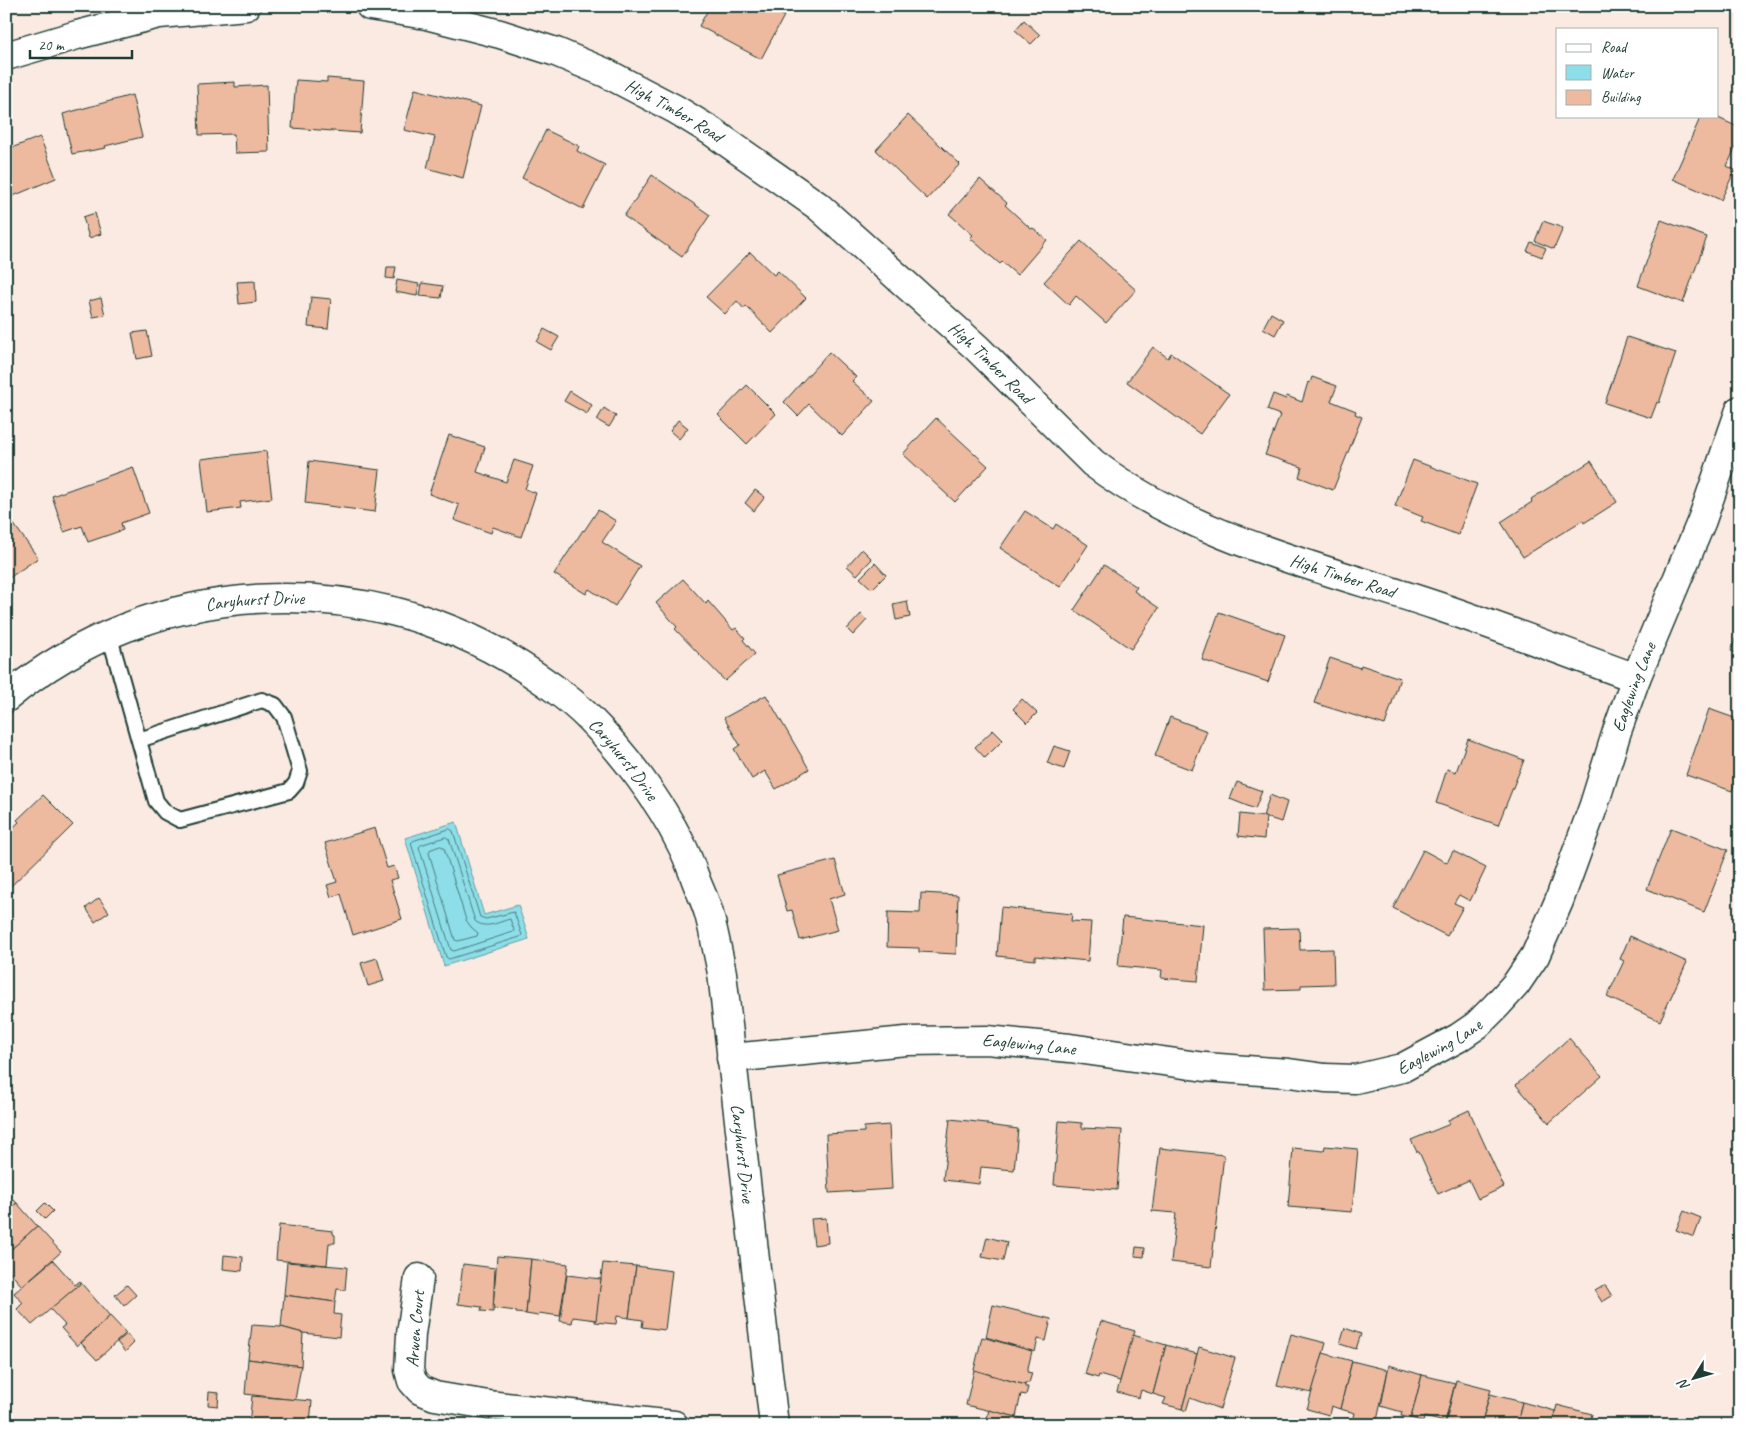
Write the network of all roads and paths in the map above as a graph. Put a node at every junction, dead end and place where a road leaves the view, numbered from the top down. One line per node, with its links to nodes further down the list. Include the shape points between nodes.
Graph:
1 (246, 6): 3 (street, via 159,14)
2 (370, 6): 6 (street, High Timber Road, via 426,15 556,52 606,73 711,131 818,206 977,348 1093,463 1144,497 1233,538 1437,606)
3 (6, 56)
4 (1740, 410): 6 (street, Eaglewing Lane, via 1702,520)
5 (109, 634): 7 (street, Caryhurst Drive, via 48,668); 8 (lane); 9 (street, Caryhurst Drive, via 197,606 262,598 305,597 364,605 424,620 475,640 539,678 588,717 623,757 662,810 682,846 708,913 714,938 722,973)
6 (1636, 678): 9 (street, Eaglewing Lane, via 1594,805 1535,956 1516,984 1477,1025 1402,1068 1355,1079 1325,1078 987,1040 906,1041)
7 (6, 698)
8 (139, 740): 8 (lane, via 156,801 165,812 180,820 289,791 300,771 284,718 275,705 262,700)
9 (732, 1058): 12 (street, Caryhurst Drive)
10 (419, 1278): 11 (street, Arwen Court, via 409,1370 412,1381 420,1390 434,1396 488,1406)
11 (674, 1425)
12 (774, 1425)

